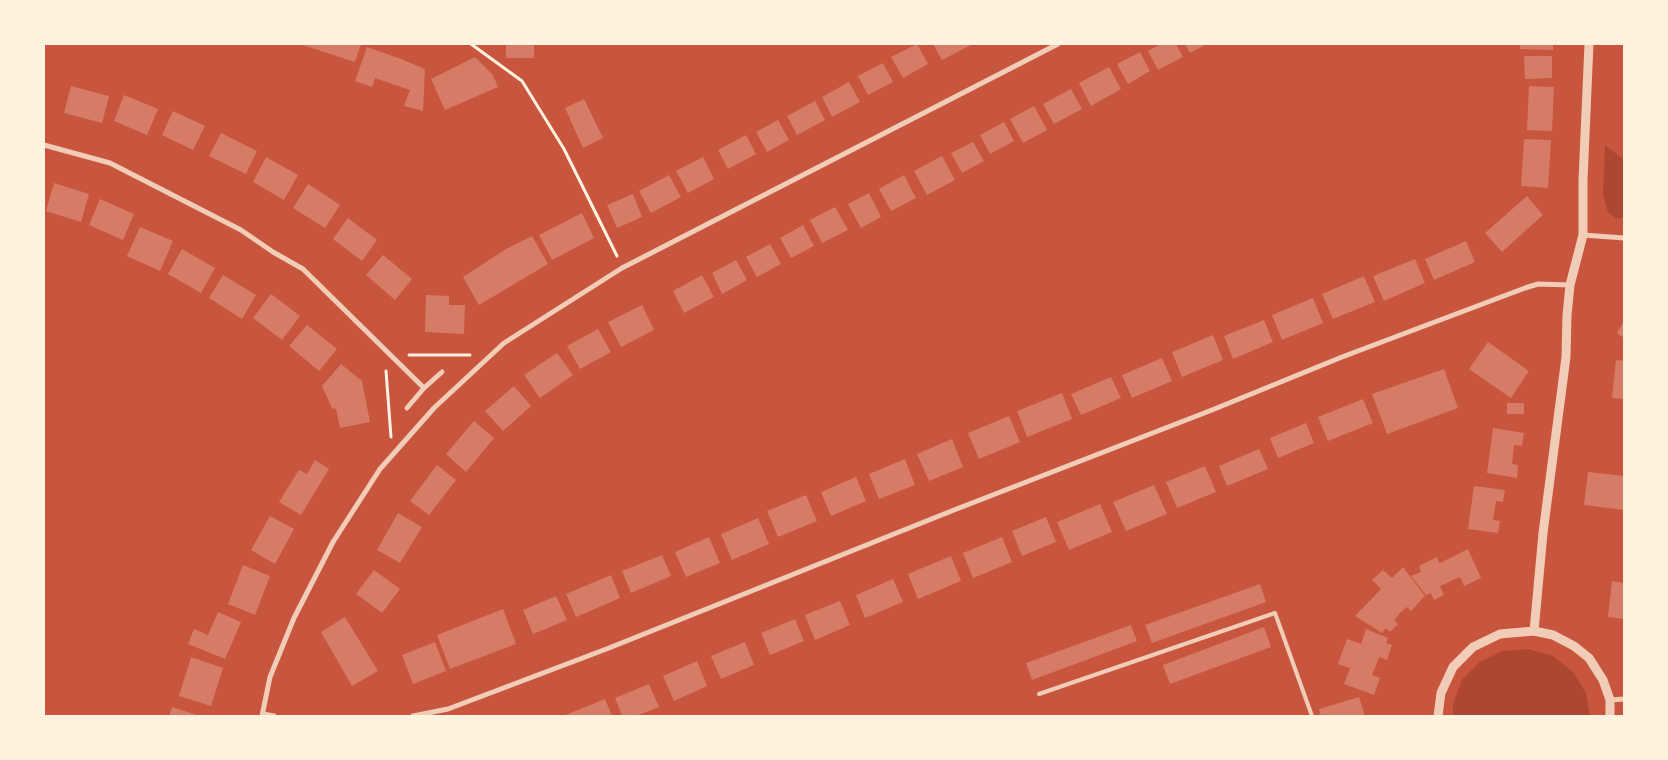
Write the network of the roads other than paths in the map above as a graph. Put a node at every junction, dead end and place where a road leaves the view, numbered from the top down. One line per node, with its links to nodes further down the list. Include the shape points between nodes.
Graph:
1 (1058, 44): 14 (street, via 622,268 504,343 434,408 380,468 333,542 294,618 270,677)
2 (1589, 44): 4 (street)
3 (44, 145): 8 (street, via 110,162 240,230 303,269)
4 (1583, 235): 5 (street); 6 (street)
5 (1624, 238)
6 (1570, 285): 10 (street, via 1566,357); 16 (street, via 1538,284 1516,291 1342,356 608,648 448,709)
7 (442, 372): 8 (street)
8 (424, 388): 9 (street)
9 (408, 408)
10 (1534, 630): 13 (street, via 1574,646 1588,658 1603,680); 18 (street, via 1500,634 1473,647 1453,667 1441,693)
11 (1039, 694): 17 (lane, via 1275,613)
12 (1624, 699): 13 (street)
13 (1610, 700): 19 (street)
14 (262, 715): 15 (street)
15 (274, 716)
16 (414, 716)
17 (1312, 716)
18 (1438, 716)
19 (1610, 716)

